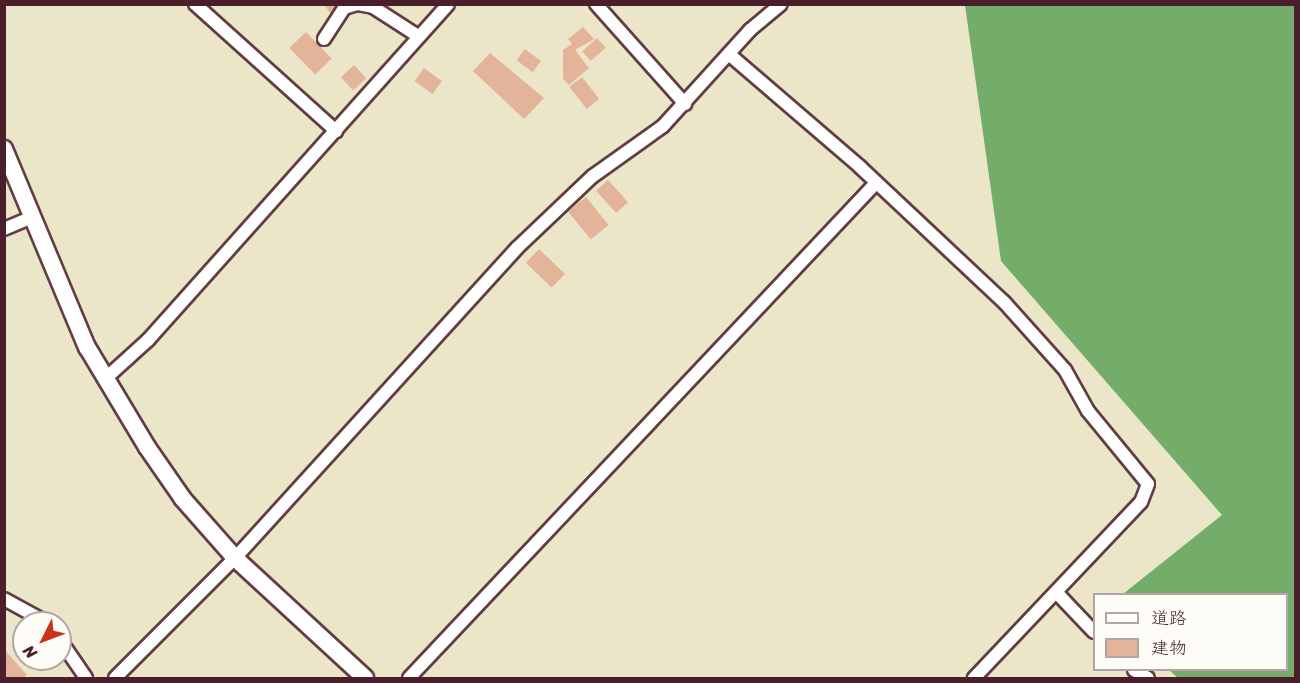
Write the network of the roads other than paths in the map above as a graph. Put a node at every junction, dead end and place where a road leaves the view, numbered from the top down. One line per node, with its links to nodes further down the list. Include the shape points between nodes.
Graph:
1 (195, 4): 10 (street)
2 (357, 4): 6 (street, via 373,7); 7 (street, via 344,8)
3 (448, 4): 6 (street)
4 (596, 4): 9 (street)
5 (781, 4): 8 (street, via 750,30)
6 (418, 36): 10 (street)
7 (324, 39)
8 (730, 55): 9 (street); 12 (street)
9 (685, 104): 16 (street, via 663,126 566,200 517,248)
10 (336, 131): 15 (street, via 148,340)
11 (4, 149): 13 (street)
12 (876, 183): 17 (street, via 1004,302 1048,350 1065,369 1088,411 1148,484 1141,502); 25 (street)
13 (32, 217): 14 (street); 15 (street, via 87,347)
14 (4, 229)
15 (105, 379): 16 (street, via 183,499)
16 (235, 558): 23 (street); 24 (street)
17 (1056, 592): 20 (street); 26 (street)
18 (4, 599): 19 (street)
19 (26, 611)
20 (1093, 630)
21 (72, 658): 22 (street)
22 (86, 678)
23 (115, 678)
24 (365, 678)
25 (409, 678)
26 (974, 678)

